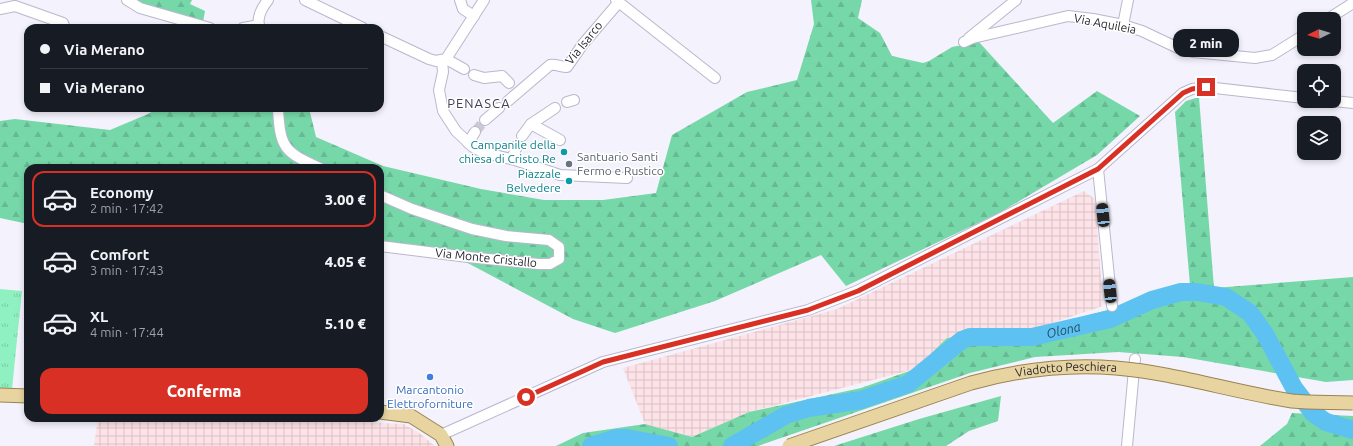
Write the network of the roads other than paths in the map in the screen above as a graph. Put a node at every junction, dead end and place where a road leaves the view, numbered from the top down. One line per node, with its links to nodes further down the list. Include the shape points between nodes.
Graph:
1 (127, 0): 15 (street, via 140,8)
2 (268, 0): 16 (street, via 261,10)
3 (304, 0): 17 (street)
4 (460, 0): 13 (street, via 463,9)
5 (484, 0): 13 (street)
6 (1016, 0): 18 (street, Via Aquileia, via 964,42 1068,16)
7 (1128, 0): 18 (street)
8 (618, 1): 24 (street); 27 (street, Via Isarco, via 567,67 550,64)
9 (16, 3): 11 (street); 14 (street)
10 (1353, 3): 12 (street)
11 (0, 9)
12 (1339, 12)
13 (474, 16): 21 (street)
14 (64, 24)
15 (196, 24)
16 (259, 24)
17 (355, 24)
18 (1123, 25): 20 (street, Via Aquileia, via 1193,52 1255,58 1272,55)
19 (384, 38): 21 (street, via 429,59)
20 (1297, 39)
21 (444, 60): 22 (street); 38 (street, via 439,90 443,111 456,131)
22 (464, 69)
23 (474, 75): 25 (street, via 484,78 502,76)
24 (715, 78)
25 (509, 82)
26 (1297, 97): 42 (street, via 1206,87 1192,89 1183,93)
27 (508, 101)
28 (1341, 102): 29 (street)
29 (1353, 103)
30 (499, 108): 33 (street)
31 (555, 108): 34 (street)
32 (278, 112): 41 (street, via 279,132 284,145 293,154)
33 (485, 120)
34 (531, 124): 36 (street); 37 (street)
35 (475, 132): 38 (street)
36 (522, 136)
37 (560, 140)
38 (468, 143): 40 (street, via 482,152)
39 (518, 146): 40 (street)
40 (512, 159): 43 (street, via 560,175)
41 (312, 164)
42 (1098, 169): 46 (street); 52 (street, via 858,291 808,310 603,362)
43 (627, 178)
44 (384, 197): 45 (street, Via Monte Cristallo, via 472,229 506,236 549,240 559,247 559,259 550,264 539,264)
45 (384, 246)
46 (1112, 306)
47 (1135, 359): 54 (street)
48 (0, 395): 49 (main road)
49 (24, 396)
50 (1353, 403): 53 (main road, Viadotto Peschiera, bridge, via 1293,401 1176,377 1116,368 1079,367 997,376 971,383)
51 (384, 413): 52 (main road, via 411,416)
52 (444, 441)
53 (789, 446)
54 (1127, 446)

